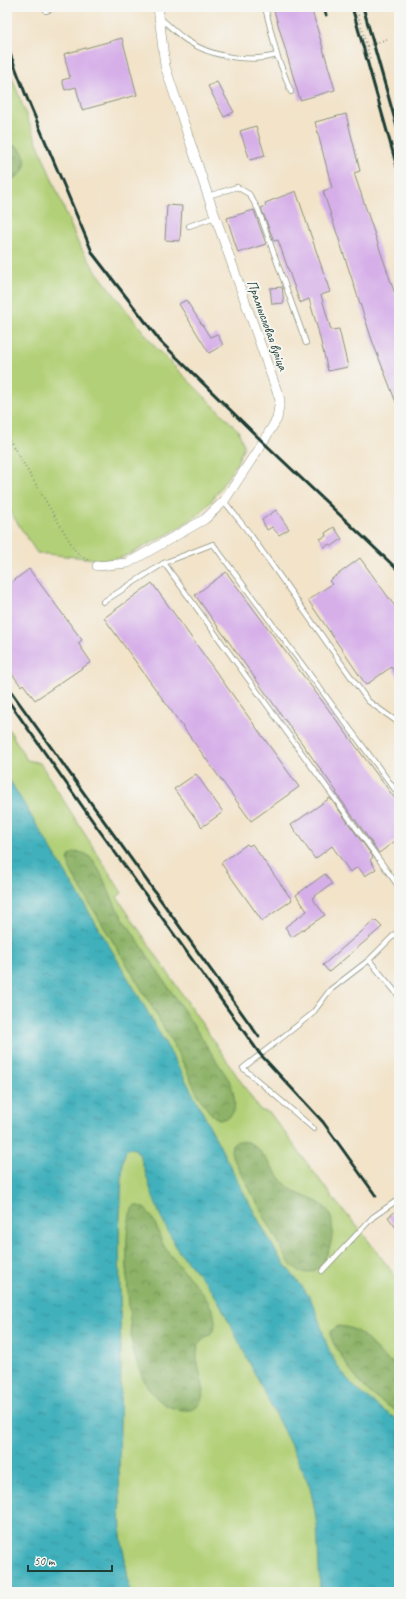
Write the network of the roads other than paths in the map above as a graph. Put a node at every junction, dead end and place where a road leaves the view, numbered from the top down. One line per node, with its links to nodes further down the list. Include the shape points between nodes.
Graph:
1 (57, 7): 4 (lane)
2 (158, 7): 5 (street, Прамысловая вуліца)
3 (265, 7): 6 (lane)
4 (46, 11)
5 (158, 17): 6 (lane, via 187,41 212,52 247,58 264,59); 8 (street, Прамысловая вуліца, via 165,66)
6 (277, 56): 7 (lane)
7 (291, 92)
8 (208, 196): 9 (street, Прамысловая вуліца); 11 (lane, via 237,187 249,194 258,209)
9 (215, 217): 10 (lane); 12 (street, Прамысловая вуліца, via 280,400 277,419)
10 (189, 226)
11 (306, 343)
12 (224, 501): 14 (street, Прамысловая вуліца, via 205,519 128,563); 16 (lane, via 368,701)
13 (164, 563): 15 (lane); 17 (lane, via 213,544); 18 (lane)
14 (97, 566)
15 (103, 602)
16 (399, 723)
17 (399, 795)
18 (399, 887)
19 (399, 930): 20 (lane)
20 (369, 960): 21 (lane); 22 (lane, via 330,990 312,1014 243,1068)
21 (399, 996)
22 (314, 1129)
23 (399, 1200): 24 (lane, via 373,1218)
24 (322, 1271)

